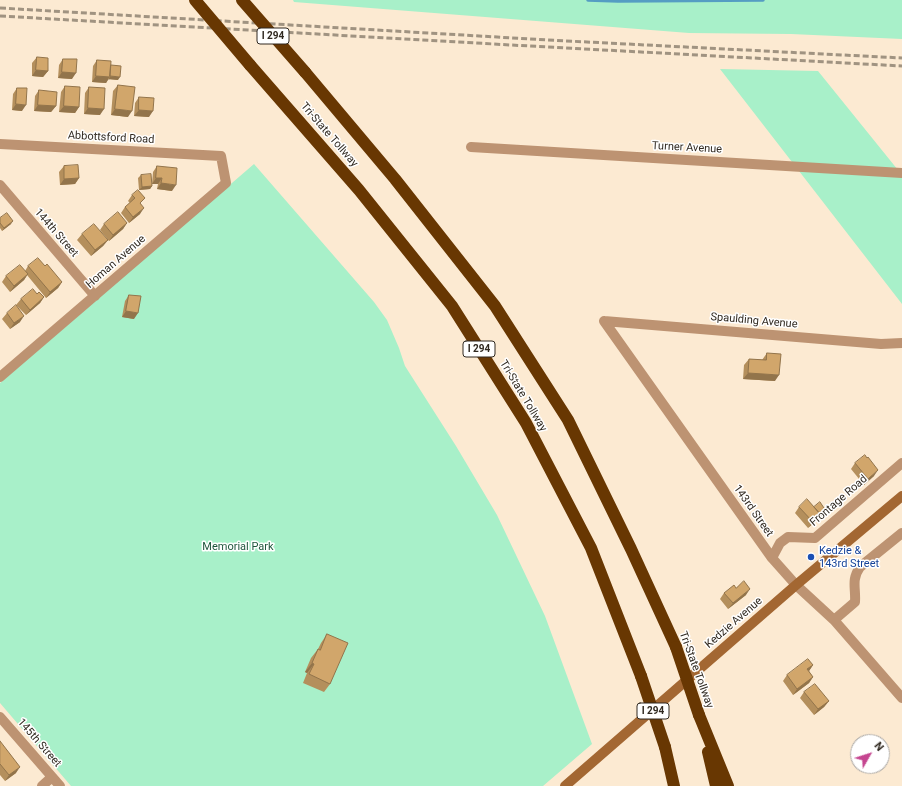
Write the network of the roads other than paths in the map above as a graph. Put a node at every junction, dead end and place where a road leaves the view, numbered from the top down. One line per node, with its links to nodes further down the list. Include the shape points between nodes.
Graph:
1 (195, 0): 25 (highway, Tri-State Tollway / I 294, bridge, via 359,190 452,306 526,423 591,548 641,676 665,747)
2 (242, 0): 19 (highway, Tri-State Tollway / I 294, bridge, via 395,179 508,326 568,420 631,548 676,647)
3 (0, 144): 5 (street, Abbottsford Road)
4 (471, 147): 6 (street, Turner Avenue)
5 (221, 156): 8 (street, Homan Avenue, via 226,183)
6 (902, 173)
7 (0, 185): 8 (street, 144th Street)
8 (95, 296): 11 (street, Homan Avenue)
9 (604, 321): 10 (street, Spaulding Avenue, via 882,344); 15 (street, 143rd Street)
10 (902, 343)
11 (0, 377)
12 (902, 463): 15 (street, Frontage Road, via 814,538 788,537 780,543)
13 (902, 496): 16 (main road, Kedzie Avenue)
14 (902, 533): 17 (street, via 860,567 854,581 854,602)
15 (772, 558): 16 (street, 143rd Street)
16 (796, 585): 17 (street, 143rd Street); 24 (main road, Kedzie Avenue)
17 (834, 620): 18 (street, 143rd Street)
18 (902, 698)
19 (699, 715): 26 (highway, Tri-State Tollway / I 294); 27 (highway)
20 (0, 717): 21 (street, 145th Street)
21 (52, 777): 22 (street); 23 (street, 145th Street)
22 (42, 786)
23 (60, 786)
24 (565, 786)
25 (674, 786)
26 (716, 786)
27 (728, 786)

